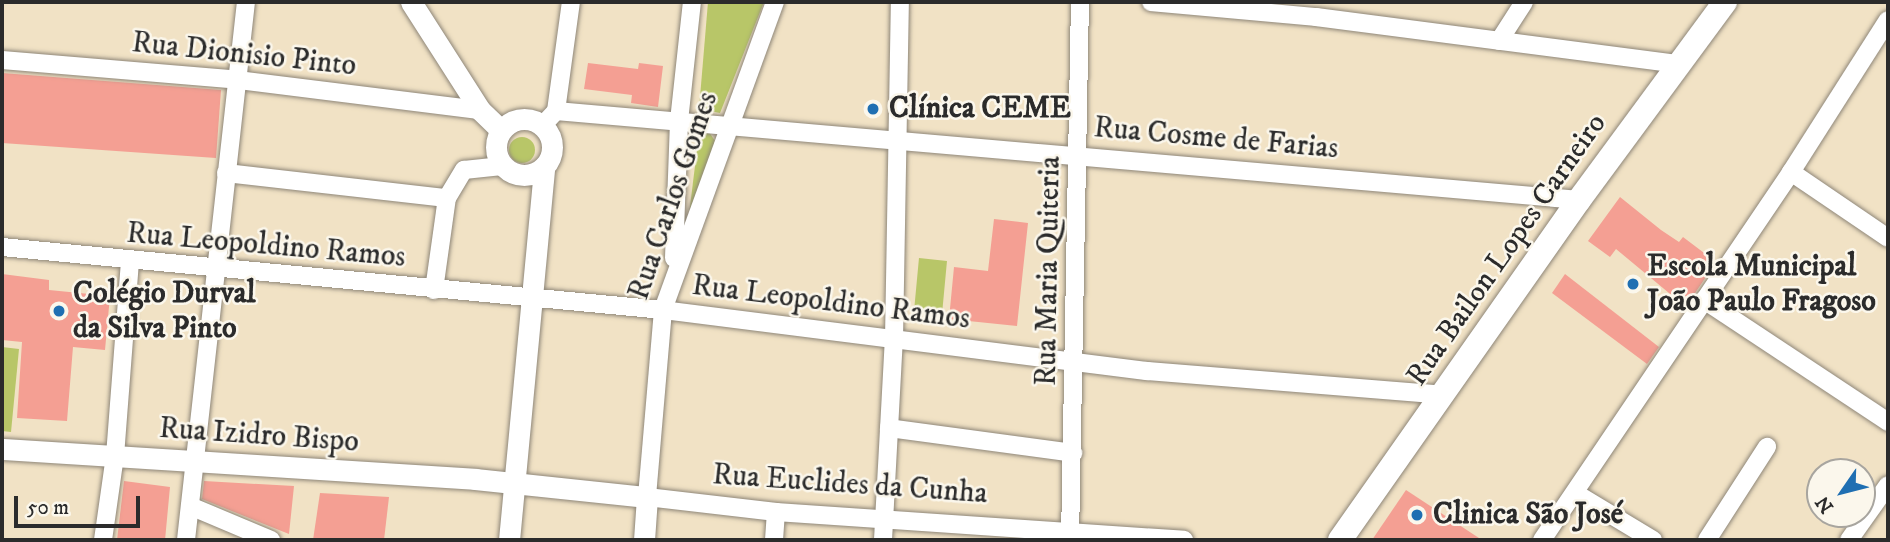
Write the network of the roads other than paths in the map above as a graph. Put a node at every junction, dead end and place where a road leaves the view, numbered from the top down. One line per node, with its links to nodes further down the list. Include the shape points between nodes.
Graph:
1 (246, 2): 17 (street)
2 (411, 2): 18 (street)
3 (571, 2): 19 (street)
4 (692, 2): 20 (street)
5 (775, 2): 21 (street, Rua Carlos Gomes)
6 (900, 2): 23 (street)
7 (1080, 2): 24 (street, Rua Maria Quiteria)
8 (1151, 2): 11 (street)
9 (1524, 2): 13 (street)
10 (1725, 2): 16 (main road, Rua Bailon Lopes Carneiro)
11 (1321, 9): 13 (street)
12 (1888, 20): 14 (street)
13 (1499, 41): 16 (street)
14 (1882, 42): 27 (street)
15 (2, 60): 17 (street, Rua Dionisio Pinto)
16 (1679, 64): 30 (main road, Rua Bailon Lopes Carneiro)
17 (238, 79): 18 (street, Rua Dionisio Pinto); 28 (street)
18 (480, 110): 22 (street)
19 (549, 118): 20 (street, Rua Cosme de Farias); 22 (street, via 525,119); 26 (street, via 552,150)
20 (679, 121): 21 (street, Rua Cosme de Farias); 35 (street)
21 (728, 129): 23 (street, Rua Cosme de Farias); 35 (street, Rua Carlos Gomes)
22 (501, 130): 25 (street, via 496,152)
23 (900, 138): 24 (street, Rua Cosme de Farias); 40 (street)
24 (1079, 154): 30 (street, Rua Cosme de Farias); 41 (street, Rua Maria Quiteria)
25 (502, 166): 26 (street, via 528,175); 29 (street, via 464,170)
26 (544, 167): 37 (street)
27 (1791, 172): 31 (street); 38 (street)
28 (226, 173): 29 (street); 34 (street)
29 (447, 198): 36 (street)
30 (1579, 200): 42 (main road, Rua Bailon Lopes Carneiro)
31 (1888, 238)
32 (2, 247): 33 (street, Rua Leopoldino Ramos)
33 (130, 261): 34 (street, Rua Leopoldino Ramos); 48 (street)
34 (217, 269): 36 (street, Rua Leopoldino Ramos); 49 (street)
35 (673, 276): 39 (street, Rua Carlos Gomes)
36 (434, 290): 37 (street, Rua Leopoldino Ramos)
37 (532, 296): 39 (street, Rua Leopoldino Ramos); 50 (street)
38 (1704, 300): 43 (street); 52 (street)
39 (663, 310): 40 (street, Rua Leopoldino Ramos); 53 (street, Rua Carlos Gomes)
40 (894, 339): 41 (street, Rua Leopoldino Ramos); 44 (street)
41 (1076, 364): 42 (street, Rua Leopoldino Ramos); 47 (street, Rua Maria Quiteria)
42 (1443, 395): 58 (main road, Rua Bailon Lopes Carneiro)
43 (1888, 422)
44 (889, 428): 47 (street); 56 (street)
45 (1766, 447): 69 (street)
46 (2, 449): 48 (street, Rua Izidro Bispo)
47 (1073, 453): 57 (street, Rua Maria Quiteria)
48 (115, 456): 49 (street, Rua Izidro Bispo); 59 (street)
49 (194, 461): 50 (street, Rua Izidro Bispo); 54 (street)
50 (513, 482): 53 (street, Rua Euclides da Cunha); 62 (street)
51 (1888, 485): 70 (street)
52 (1575, 493): 67 (street); 68 (street)
53 (647, 497): 55 (street, Rua Euclides da Cunha); 63 (street, Rua Carlos Gomes)
54 (190, 506): 60 (street); 61 (street)
55 (776, 512): 56 (street, Rua Euclides da Cunha); 64 (street)
56 (883, 517): 57 (street, Rua Euclides da Cunha); 65 (street)
57 (1070, 536): 66 (street, Rua Euclides da Cunha)
58 (1344, 539)
59 (103, 540)
60 (186, 540)
61 (271, 540)
62 (509, 540)
63 (644, 540)
64 (774, 540)
65 (883, 540)
66 (1184, 540)
67 (1542, 540)
68 (1653, 540)
69 (1707, 540)
70 (1849, 540)

